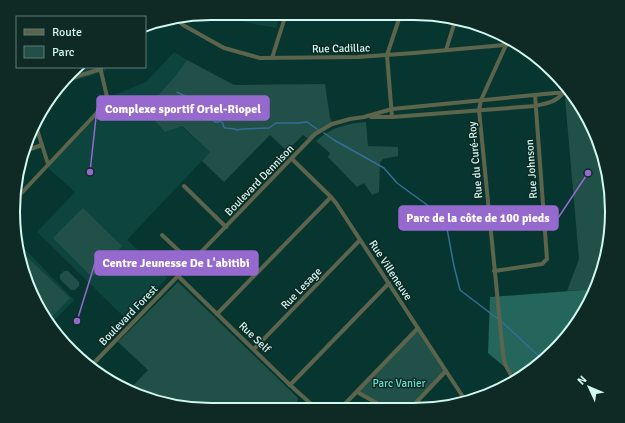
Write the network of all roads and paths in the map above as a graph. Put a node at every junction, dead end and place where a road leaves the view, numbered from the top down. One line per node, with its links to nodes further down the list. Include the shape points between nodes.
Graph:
1 (284, 20): 8 (street)
2 (399, 20): 7 (street)
3 (181, 23): 8 (street, Rue Cadillac, via 224,48 260,58)
4 (454, 25): 6 (street)
5 (506, 45): 6 (street, Rue Cadillac); 13 (street, Rue du Curé-Roy)
6 (446, 50): 7 (street, Rue Cadillac)
7 (387, 55): 8 (street, Rue Cadillac); 15 (street)
8 (272, 58)
9 (101, 68): 10 (street); 23 (street, via 108,101)
10 (76, 76)
11 (562, 93): 12 (street, Boulevard Dennison); 14 (street, Boulevard Dennison, via 554,101)
12 (535, 95): 13 (street, Boulevard Dennison); 14 (street, Rue Johnson)
13 (481, 100): 15 (street, Boulevard Dennison); 16 (street, Rue du Curé-Roy)
14 (535, 106): 16 (street, Boulevard Dennison); 31 (street, Rue Johnson, via 547,259 542,264)
15 (392, 109): 17 (street, Boulevard Dennison); 18 (street)
16 (479, 110): 18 (street, Boulevard Dennison); 31 (street, Rue du Curé-Roy)
17 (364, 117): 18 (street, Boulevard Dennison); 22 (street, Boulevard Dennison, via 332,124 321,130)
18 (392, 117)
19 (38, 132): 20 (street)
20 (42, 145): 21 (street); 23 (street)
21 (30, 149)
22 (292, 159): 26 (street, Rue Villeneuve); 27 (street, Boulevard Dennison)
23 (48, 164): 25 (street)
24 (184, 186): 27 (street)
25 (21, 193)
26 (331, 197): 29 (street, Rue Villeneuve); 34 (street)
27 (226, 227): 30 (street, Boulevard Dennison)
28 (162, 235): 30 (street)
29 (360, 240): 33 (street, Rue Villeneuve); 36 (street, Rue Lesage)
30 (192, 263): 32 (street, Boulevard Dennison)
31 (494, 271): 39 (street, Rue du Curé-Roy, via 503,354)
32 (178, 276): 34 (street, Rue Self); 37 (street, Boulevard Forest)
33 (389, 283): 35 (street, Rue Villeneuve); 40 (street)
34 (218, 314): 36 (street, Rue Self)
35 (418, 328): 38 (street, Rue Villeneuve); 41 (street)
36 (254, 348): 40 (street, Rue Self)
37 (94, 363)
38 (446, 371): 42 (street, Rue Villeneuve); 46 (street)
39 (511, 376)
40 (290, 385): 43 (street, Rue Self)
41 (357, 392): 44 (street); 45 (street)
42 (462, 396)
43 (310, 403)
44 (346, 403)
45 (377, 403)
46 (416, 403)

